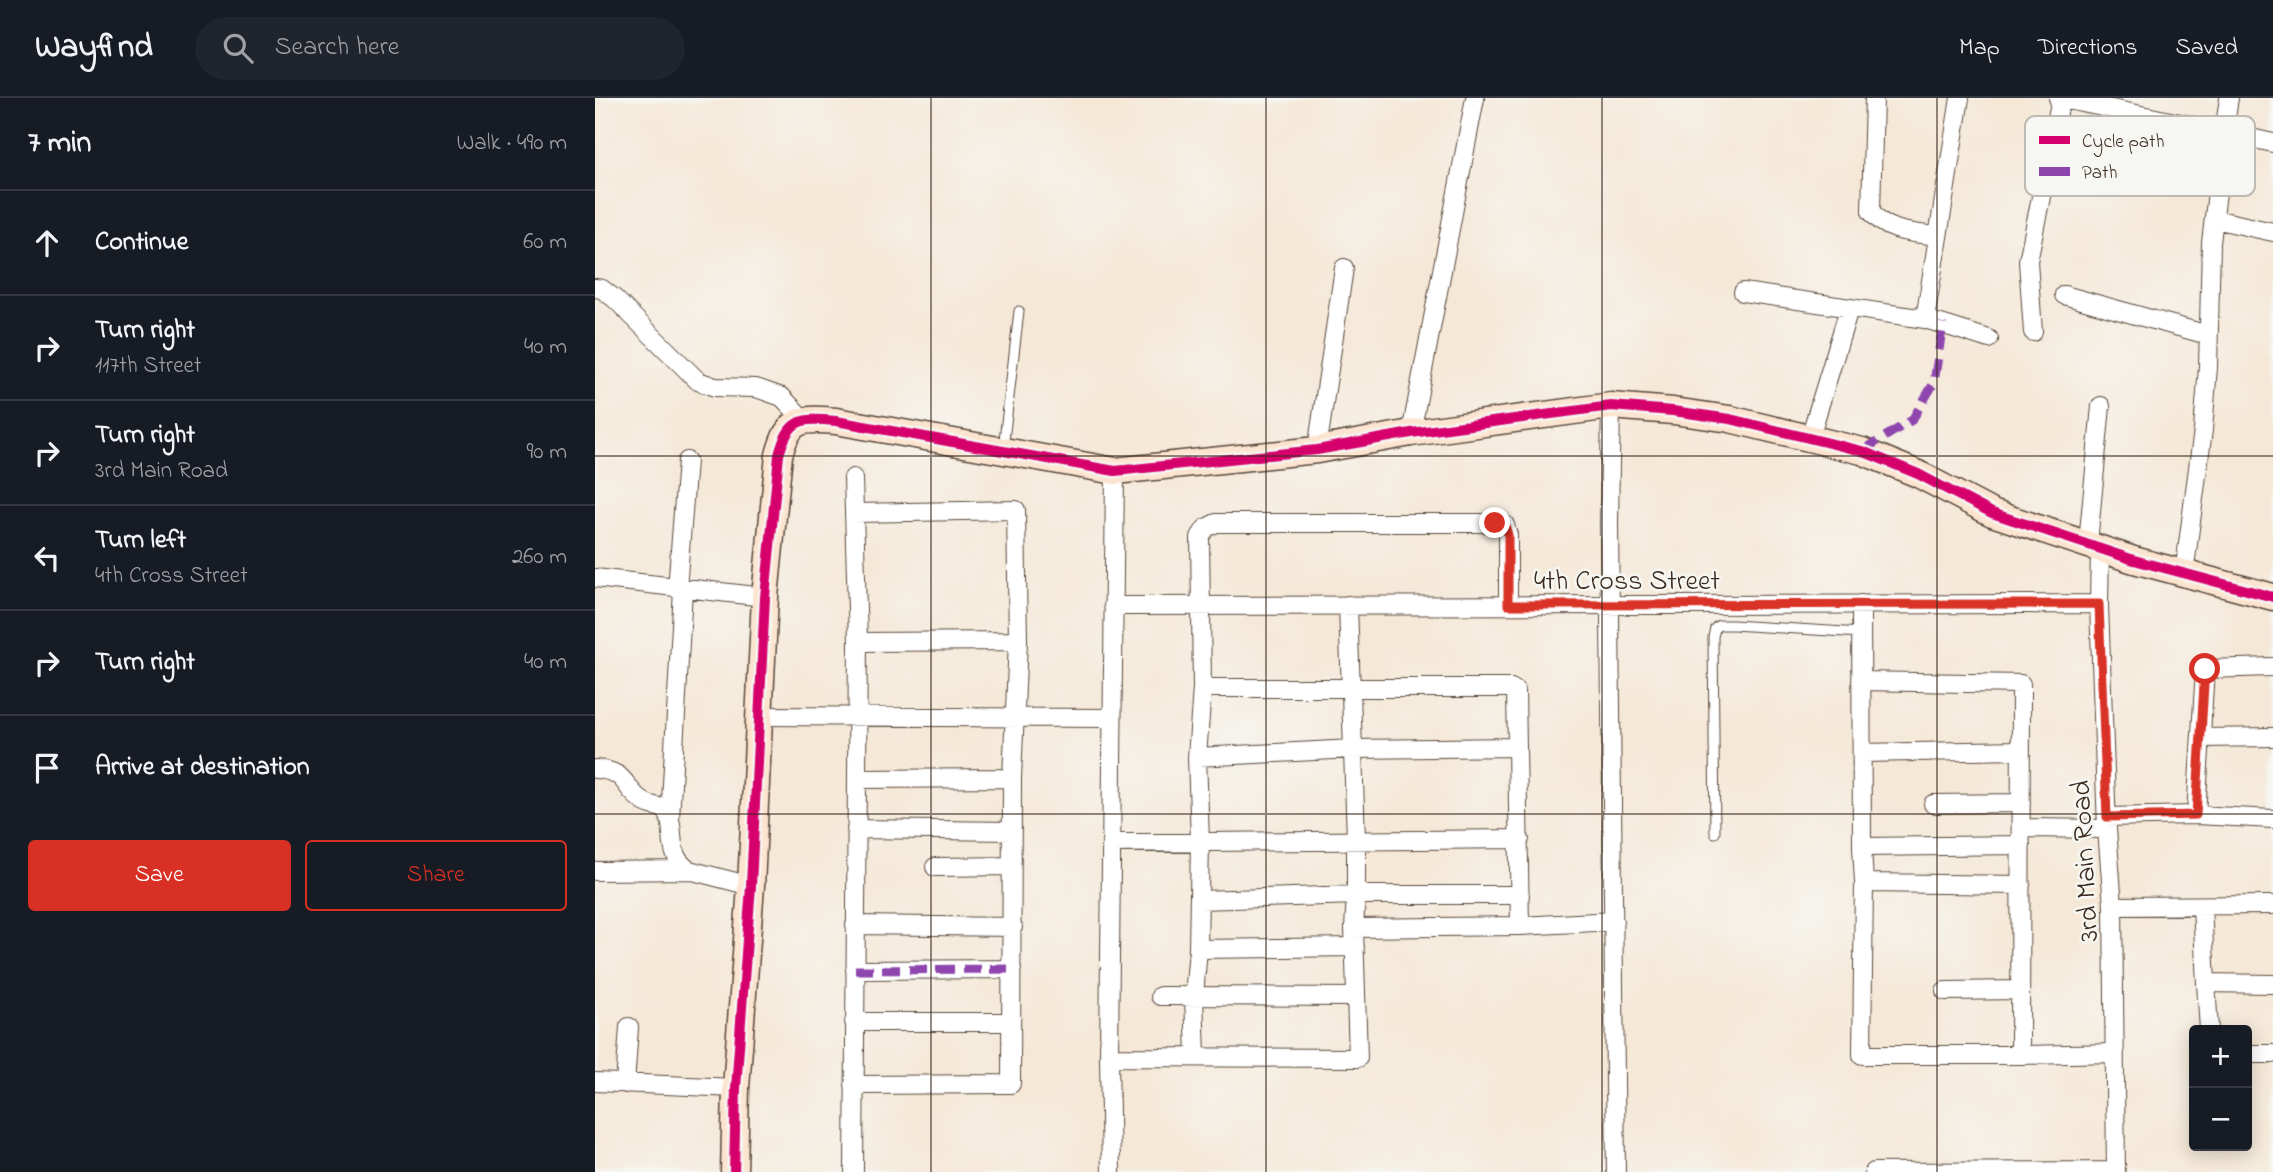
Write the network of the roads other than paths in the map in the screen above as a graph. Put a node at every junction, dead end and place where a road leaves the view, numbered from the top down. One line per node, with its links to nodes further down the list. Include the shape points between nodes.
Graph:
1 (1475, 98): 29 (street)
2 (1874, 98): 15 (street, via 1871,211 1891,228)
3 (1961, 98): 15 (street)
4 (2060, 98): 6 (street); 7 (street)
5 (2229, 98): 8 (street)
6 (2056, 116)
7 (2147, 116)
8 (2226, 116)
9 (2255, 139): 10 (street)
10 (2273, 143)
11 (2041, 196): 23 (street, via 2028,261)
12 (2217, 196): 13 (street)
13 (2214, 219): 14 (street); 24 (street)
14 (2273, 232)
15 (1937, 236): 22 (street)
16 (1344, 268): 31 (street)
17 (595, 288): 28 (street, via 615,299 698,382 715,387 756,387 782,397)
18 (1743, 292): 20 (street)
19 (2064, 295): 24 (street)
20 (1849, 309): 22 (street); 30 (street)
21 (1019, 311): 32 (lane)
22 (1925, 319): 25 (street)
23 (2033, 332)
24 (2208, 335): 38 (street, via 2203,430)
25 (1989, 339)
26 (2101, 406): 37 (street, 3rd Main Road)
27 (1611, 407): 29 (street); 30 (street, via 1730,419); 47 (street)
28 (804, 420): 32 (street, via 835,421); 41 (street, via 795,423 785,436 779,455)
29 (1411, 433): 31 (street)
30 (1810, 437): 37 (street, via 1862,451 1918,474 1992,513)
31 (1317, 450): 34 (street)
32 (1003, 451): 34 (street)
33 (687, 461): 40 (street)
34 (1115, 471): 48 (street)
35 (853, 478): 36 (street)
36 (854, 513): 51 (street, via 1017,510); 52 (street)
37 (2094, 546): 38 (street); 44 (street, 3rd Main Road)
38 (2184, 574): 42 (street)
39 (597, 576): 40 (street)
40 (680, 589): 41 (street); 74 (street)
41 (765, 597): 57 (street)
42 (2273, 597)
43 (1861, 604): 44 (street, 4th Cross Street); 47 (street, 4th Cross Street); 50 (street)
44 (2099, 604): 76 (street, 3rd Main Road)
45 (1348, 605): 46 (street, 4th Cross Street); 49 (street, 4th Cross Street); 55 (street)
46 (1508, 605): 47 (street, 4th Cross Street); 49 (street, via 1505,525 1216,523 1200,537)
47 (1612, 605): 99 (street)
48 (1113, 606): 49 (street, 4th Cross Street); 60 (street)
49 (1199, 606): 56 (street)
50 (1861, 633): 54 (street); 79 (lane, via 1715,628)
51 (1018, 641): 52 (street); 59 (street)
52 (858, 642): 58 (street)
53 (2273, 667): 62 (street, via 2205,669)
54 (1861, 681): 65 (street, via 2021,684); 66 (street)
55 (1350, 687): 56 (street); 63 (street, via 1511,688 1515,691); 64 (street)
56 (1202, 688): 67 (street)
57 (759, 716): 58 (street); 92 (street)
58 (857, 717): 59 (street); 70 (street)
59 (1016, 717): 60 (street); 69 (street)
60 (1112, 718): 84 (street)
61 (2273, 737): 62 (street)
62 (2202, 738): 73 (street)
63 (1517, 747): 64 (street); 82 (street)
64 (1353, 749): 67 (street); 81 (street)
65 (2021, 750): 66 (street); 71 (street)
66 (1862, 753): 85 (street)
67 (1197, 757): 83 (street)
68 (595, 769): 74 (street, via 614,772 642,801 665,809)
69 (1012, 778): 70 (street); 78 (street)
70 (857, 779): 77 (street)
71 (2021, 803): 72 (street); 80 (street)
72 (1933, 804)
73 (2196, 815): 75 (street); 76 (street)
74 (670, 819): 88 (street, via 674,852)
75 (2273, 819)
76 (2107, 823): 80 (street); 97 (street, 3rd Main Road)
77 (856, 829): 78 (street); 100 (street)
78 (1012, 831): 86 (street)
79 (1715, 833)
80 (2021, 836): 85 (street); 91 (street)
81 (1356, 839): 82 (street); 83 (street); 93 (street)
82 (1520, 839): 94 (street)
83 (1200, 841): 84 (street); 95 (street)
84 (1111, 843): 123 (street)
85 (1862, 847): 90 (street)
86 (1012, 866): 87 (street); 102 (street)
87 (935, 867)
88 (689, 870): 89 (street); 92 (street)
89 (595, 871)
90 (1864, 883): 91 (street); 122 (street, via 1862,1055)
91 (2021, 885): 110 (street)
92 (751, 886): 128 (street)
93 (1356, 895): 94 (street); 95 (street); 103 (street)
94 (1520, 895): 101 (street)
95 (1199, 900): 105 (street)
96 (2273, 905): 98 (street)
97 (2113, 906): 98 (street); 119 (street, 3rd Main Road)
98 (2202, 906): 108 (street)
99 (1614, 921): 101 (street); 133 (street)
100 (855, 925): 102 (street); 107 (street)
101 (1520, 926): 103 (street)
102 (1013, 927): 106 (street)
103 (1354, 928): 104 (street)
104 (1355, 947): 105 (street); 114 (street)
105 (1198, 949): 113 (street)
106 (1012, 969): 107 (street); 116 (street)
107 (855, 970): 115 (street)
108 (2206, 983): 109 (street); 117 (street)
109 (2273, 984)
110 (2020, 990): 111 (street); 122 (street)
111 (1945, 991)
112 (1160, 996): 113 (street)
113 (1194, 996): 114 (street); 124 (street)
114 (1356, 997): 124 (street, via 1358,1058)
115 (854, 1022): 116 (street); 127 (street)
116 (1010, 1022): 127 (street, via 1011,1084)
117 (2209, 1025)
118 (629, 1027): 126 (street)
119 (2115, 1053): 122 (street); 129 (street, 3rd Main Road)
120 (2252, 1054): 121 (street)
121 (2273, 1054)
122 (2020, 1055)
123 (1109, 1057): 124 (street); 132 (street)
124 (1196, 1057)
125 (595, 1083): 126 (street)
126 (625, 1084): 128 (street)
127 (854, 1085): 131 (street)
128 (736, 1088): 130 (street)
129 (2116, 1171): 134 (street)
130 (734, 1172)
131 (854, 1172)
132 (1111, 1172)
133 (1616, 1172)
134 (1874, 1172)

